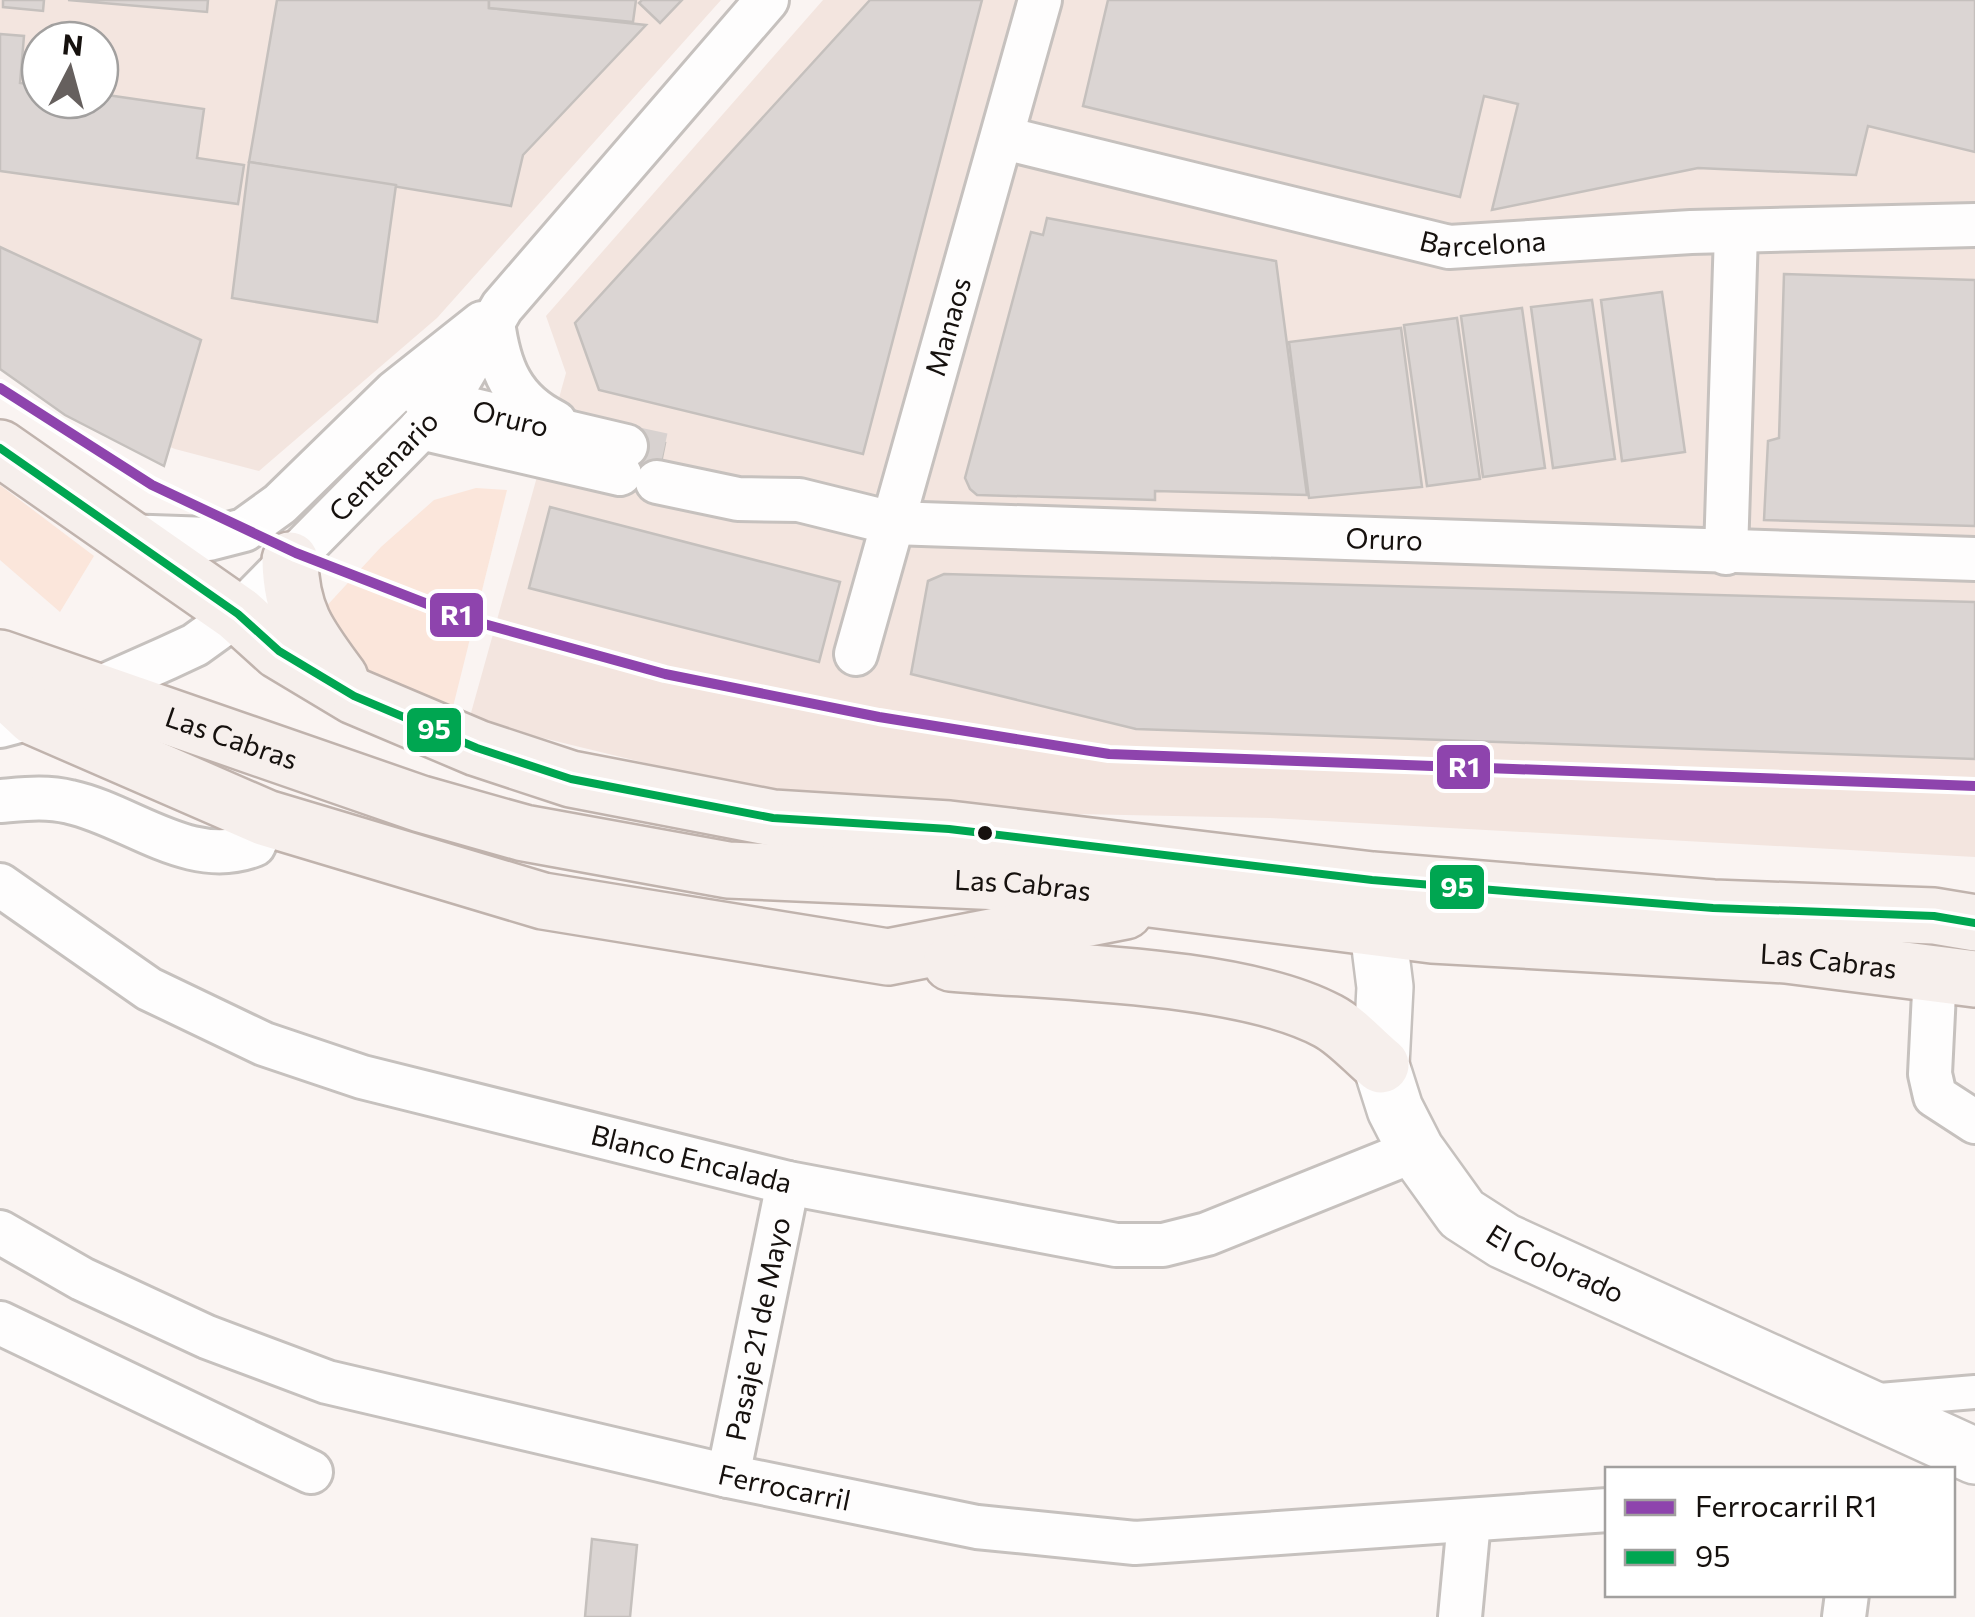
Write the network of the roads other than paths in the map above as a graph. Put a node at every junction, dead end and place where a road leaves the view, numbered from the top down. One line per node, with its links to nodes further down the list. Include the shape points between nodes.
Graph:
1 (767, 0): 6 (street, Centenario)
2 (1040, 0): 3 (street, Manaos)
3 (1004, 138): 5 (street, Barcelona, via 1449,247); 12 (street, Manaos)
4 (1975, 224): 5 (street, Barcelona)
5 (1736, 233): 14 (street)
6 (497, 315): 7 (street, Centenario); 8 (street, Centenario); 9 (street, via 498,361 507,380 532,410)
7 (395, 392): 8 (street, Oruro); 13 (street, Centenario, via 280,504 244,530 208,538)
8 (433, 416): 9 (street, Oruro); 11 (street, Oruro); 16 (street, Centenario)
9 (583, 435): 11 (street, Oruro)
10 (0, 448): 13 (main road, Las Cabras)
11 (642, 464): 12 (street, Oruro, via 738,499 799,500)
12 (892, 523): 14 (street, Oruro); 18 (street, Manaos)
13 (124, 536): 17 (main road, Las Cabras)
14 (1726, 553): 15 (street, Oruro)
15 (1975, 558)
16 (290, 560): 17 (street, Centenario); 21 (main road, via 290,594 305,632)
17 (238, 614): 20 (street, Centenario, via 195,645); 21 (main road, Las Cabras, via 279,650)
18 (856, 654)
19 (0, 658): 20 (main road, Las Cabras)
20 (91, 690): 22 (street, Centenario); 26 (main road, Las Cabras, via 524,833 728,870 1025,883)
21 (354, 696): 27 (main road, Las Cabras, via 571,780 773,818 949,829)
22 (11, 709): 24 (main road)
23 (0, 801): 24 (street, via 71,802 167,841 236,852 254,846)
24 (266, 818): 29 (main road, via 543,901)
25 (0, 885): 34 (street, Blanco Encalada, via 149,989 264,1044 362,1077)
26 (1167, 903): 27 (main road, Las Cabras); 29 (main road)
27 (1376, 904): 28 (main road, Las Cabras, via 1713,908); 30 (main road, Las Cabras); 31 (street, El Colorado, via 1385,988)
28 (1975, 923)
29 (888, 957): 31 (main road, via 1264,998 1330,1022)
30 (1955, 975): 32 (street, via 1930,1074 1934,1096)
31 (1381, 1065): 33 (street, El Colorado)
32 (1975, 1122)
33 (1416, 1150): 34 (street, Blanco Encalada, via 1163,1245 1116,1244); 38 (street, El Colorado, via 1462,1214 1504,1242)
34 (788, 1184): 41 (street, Pasaje 21 de Mayo)
35 (0, 1232): 41 (street, Ferrocarril, via 207,1337 327,1382)
36 (0, 1323): 40 (street)
37 (1975, 1392): 38 (street)
38 (1858, 1402): 39 (street, El Colorado)
39 (1975, 1456)
40 (311, 1472)
41 (728, 1476): 43 (street, Ferrocarril, via 977,1527 1135,1544)
42 (1605, 1510): 43 (street, Ferrocarril)
43 (1470, 1522): 44 (street)
44 (1460, 1617)

